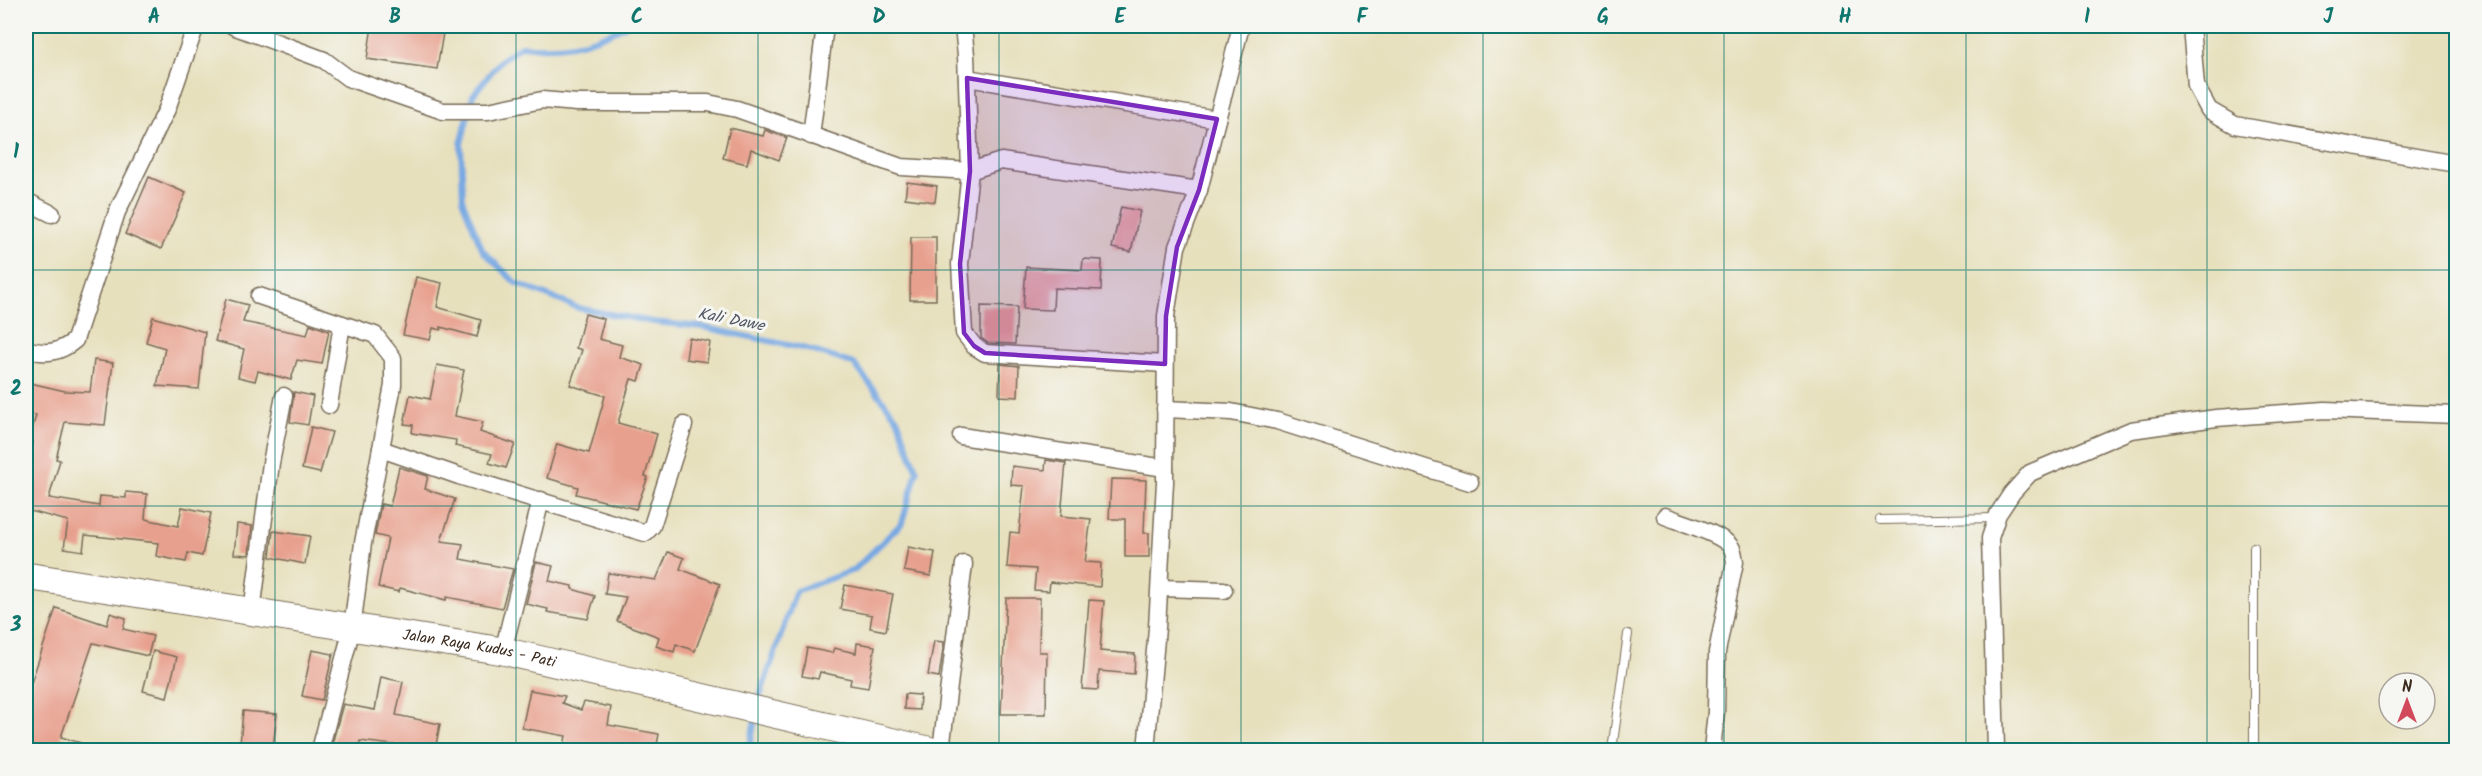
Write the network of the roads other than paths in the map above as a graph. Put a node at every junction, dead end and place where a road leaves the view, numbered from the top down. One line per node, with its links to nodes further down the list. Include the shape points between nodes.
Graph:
1 (198, 26): 17 (street, via 167,109 117,212 75,340 64,350)
2 (232, 26): 9 (street, via 324,60 348,78 443,111 488,111 542,100 708,103 737,109)
3 (825, 26): 9 (street)
4 (963, 26): 7 (street)
5 (1241, 26): 8 (street)
6 (2191, 26): 10 (street, via 2196,86 2209,110 2235,125)
7 (967, 78): 8 (street); 11 (street)
8 (1217, 118): 12 (street)
9 (811, 136): 11 (street, via 901,167)
10 (2457, 164)
11 (970, 171): 12 (street, via 1001,161); 18 (street, via 960,264 964,333 974,346 985,353)
12 (1199, 190): 18 (street, via 1177,247 1166,316)
13 (26, 201): 14 (street)
14 (52, 214)
15 (258, 296): 16 (street)
16 (342, 324): 20 (street); 25 (street, via 375,335 393,358 393,385)
17 (26, 349)
18 (1166, 364): 21 (street)
19 (284, 396): 37 (street, via 271,463)
20 (329, 405)
21 (1166, 409): 26 (street); 27 (street, via 1232,412 1276,421)
22 (2457, 415): 30 (street, via 2325,410 2216,418 2131,430 2031,472)
23 (684, 425): 28 (street, via 652,526 645,533)
24 (961, 436): 26 (street)
25 (381, 449): 28 (street); 38 (street)
26 (1166, 468): 35 (street)
27 (1470, 482)
28 (541, 500): 40 (street)
29 (1665, 516): 47 (street, via 1722,540 1733,552 1735,562 1717,652)
30 (1996, 518): 31 (lane); 48 (street, via 1990,538)
31 (1880, 520)
32 (2254, 547): 49 (lane)
33 (964, 564): 44 (street)
34 (26, 576): 37 (highway, Jalan Raya Kudus - Pati)
35 (1160, 588): 36 (street); 45 (street)
36 (1224, 590)
37 (252, 612): 38 (highway, Jalan Raya Kudus - Pati)
38 (352, 628): 40 (highway, Jalan Raya Kudus - Pati); 42 (street)
39 (1628, 634): 46 (lane)
40 (503, 651): 41 (highway, Jalan Raya Kudus - Pati)
41 (894, 747): 43 (highway, Jalan Raya Kudus - Pati)
42 (320, 750)
43 (928, 750)
44 (942, 750)
45 (1146, 750)
46 (1612, 750)
47 (1712, 750)
48 (1996, 750)
49 (2254, 750)

